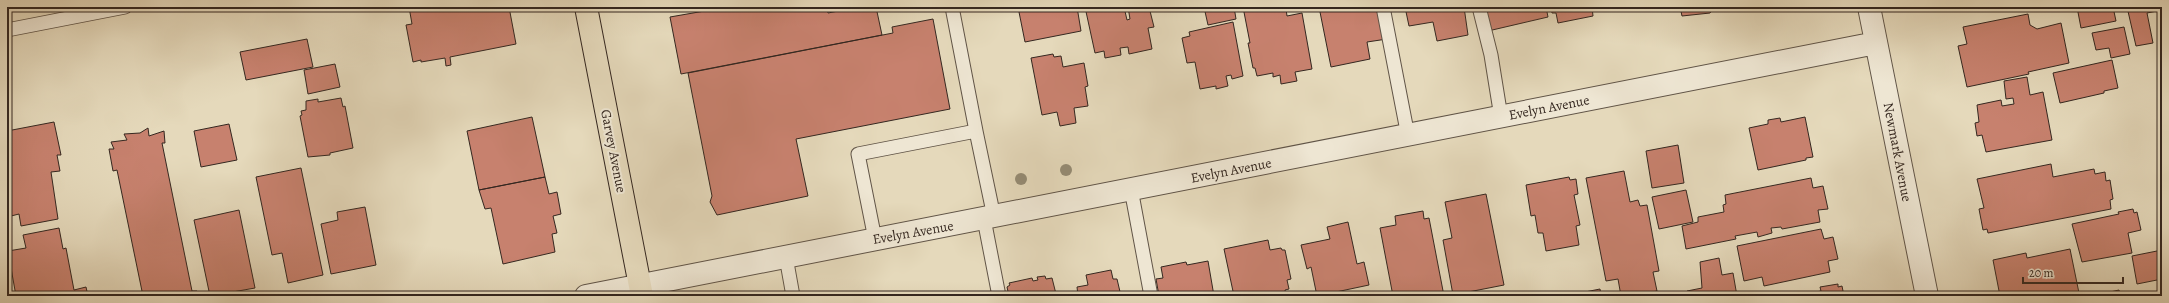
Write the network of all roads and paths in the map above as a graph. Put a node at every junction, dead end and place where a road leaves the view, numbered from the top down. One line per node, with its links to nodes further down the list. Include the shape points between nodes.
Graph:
1 (126, 7): 7 (lane)
2 (586, 7): 16 (main road, Garvey Avenue)
3 (952, 7): 10 (lane)
4 (1383, 7): 11 (lane)
5 (1479, 7): 9 (lane)
6 (1869, 7): 8 (street, Newmark Avenue)
7 (7, 30)
8 (1876, 43): 9 (street, Evelyn Avenue); 21 (street, Newmark Avenue)
9 (1502, 117): 11 (street, Evelyn Avenue)
10 (976, 130): 13 (lane); 14 (lane, via 858,154)
11 (1408, 136): 12 (street, Evelyn Avenue)
12 (1130, 189): 13 (street, Evelyn Avenue); 20 (lane)
13 (989, 218): 14 (street, Evelyn Avenue); 19 (lane)
14 (875, 239): 15 (street, Evelyn Avenue)
15 (786, 257): 16 (street, Evelyn Avenue); 18 (lane)
16 (641, 291): 17 (street, Evelyn Avenue)
17 (586, 296)
18 (793, 296)
19 (999, 296)
20 (1151, 296)
21 (1927, 296)

